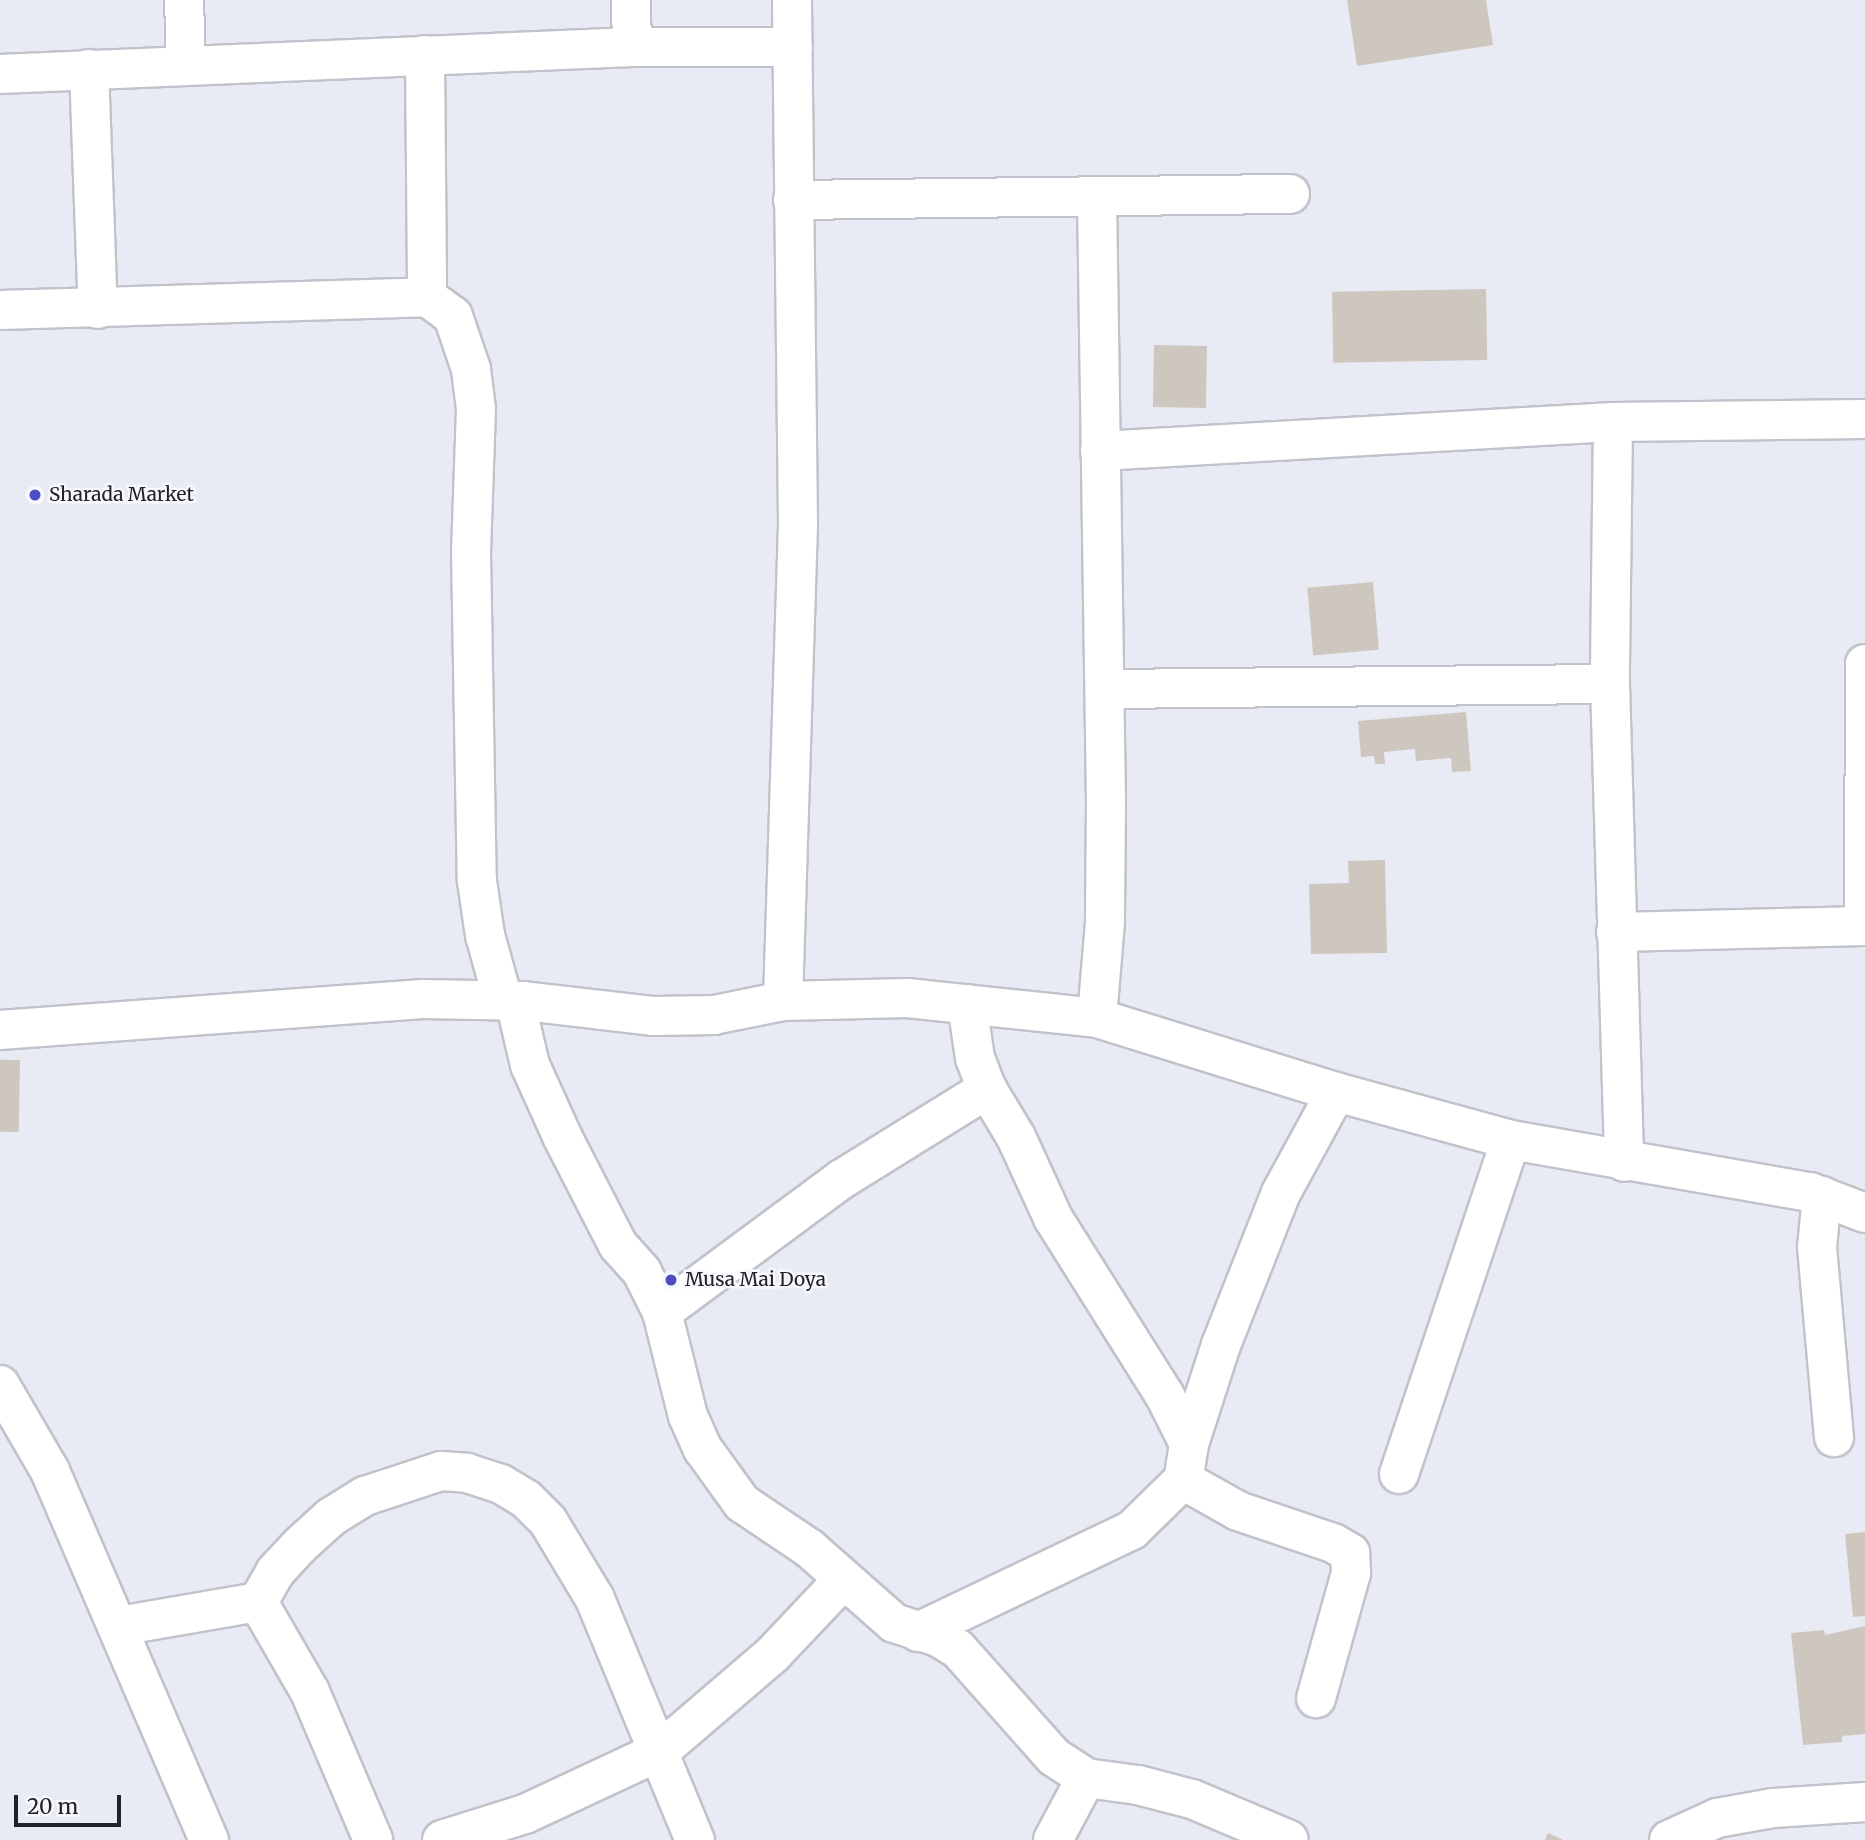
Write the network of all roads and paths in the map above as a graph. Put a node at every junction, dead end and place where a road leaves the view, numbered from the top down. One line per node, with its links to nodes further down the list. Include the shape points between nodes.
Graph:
1 (184, 0): 7 (street)
2 (631, 0): 4 (street)
3 (792, 0): 5 (street)
4 (632, 47): 5 (street); 6 (street)
5 (793, 47): 12 (street)
6 (425, 55): 7 (street); 13 (street)
7 (186, 63): 8 (street)
8 (89, 69): 9 (street); 14 (street)
9 (0, 74)
10 (1290, 194): 11 (street)
11 (1097, 196): 12 (street); 18 (street)
12 (793, 200): 25 (street, via 798,524)
13 (427, 297): 14 (street); 24 (street, via 453,316 461,333 476,409 471,551 477,881 485,935)
14 (98, 309): 15 (street)
15 (0, 310)
16 (1865, 419): 17 (street)
17 (1613, 422): 18 (street); 20 (street)
18 (1100, 451): 21 (street)
19 (1865, 664): 22 (street)
20 (1610, 684): 21 (street); 23 (street)
21 (1105, 689): 27 (street, via 1105,922)
22 (1864, 926): 23 (street)
23 (1616, 932): 32 (street)
24 (509, 1000): 25 (street, via 654,1016 714,1015); 28 (street, via 321,1004); 34 (street, via 530,1065 563,1139 618,1245 642,1272)
25 (783, 1001): 26 (street, via 907,998)
26 (967, 1004): 27 (street); 29 (street, via 975,1059)
27 (1097, 1018): 30 (street)
28 (0, 1030)
29 (987, 1089): 34 (street, via 842,1179); 37 (street, via 1016,1137 1053,1218 1164,1394)
30 (1336, 1092): 31 (street); 37 (street, via 1281,1193 1221,1345)
31 (1511, 1140): 32 (street); 38 (street)
32 (1624, 1162): 33 (street)
33 (1849, 1200): 36 (street, via 1817,1247)
34 (663, 1312): 39 (street, via 688,1416 725,1482 742,1503 809,1548)
35 (0, 1385): 41 (street, via 50,1471)
36 (1834, 1437)
37 (1186, 1462): 42 (street, via 1132,1530); 43 (street, via 1238,1511 1350,1553 1351,1573)
38 (1399, 1474)
39 (844, 1579): 42 (street, via 894,1623); 44 (street, via 773,1654)
40 (258, 1602): 41 (street); 44 (street, via 275,1572 299,1546 331,1517 365,1496 441,1471 467,1473 501,1484 526,1499 548,1521 574,1562 595,1599); 48 (street, via 310,1692)
41 (119, 1626): 47 (street)
42 (918, 1632): 45 (street, via 958,1648 1054,1757)
43 (1316, 1698)
44 (660, 1751): 49 (street, via 525,1814); 50 (street)
45 (1086, 1778): 51 (street); 52 (street, via 1192,1799)
46 (1865, 1802): 53 (street, via 1773,1808 1717,1818)
47 (209, 1840)
48 (373, 1840)
49 (442, 1840)
50 (695, 1840)
51 (1053, 1840)
52 (1289, 1840)
53 (1669, 1840)

